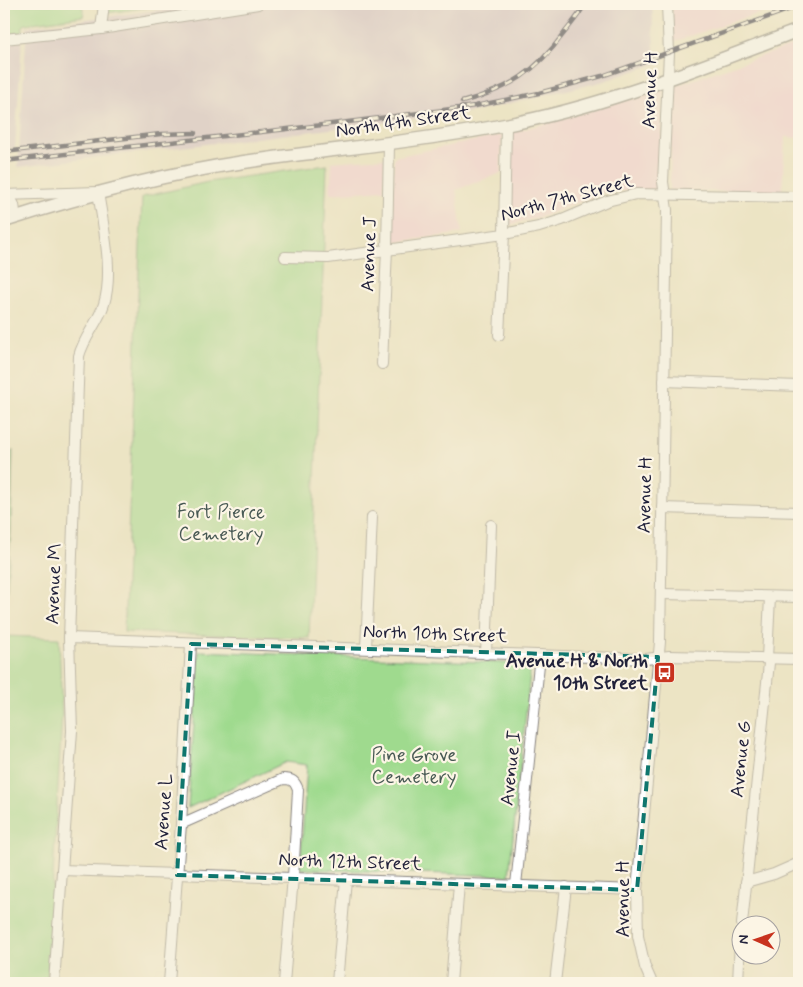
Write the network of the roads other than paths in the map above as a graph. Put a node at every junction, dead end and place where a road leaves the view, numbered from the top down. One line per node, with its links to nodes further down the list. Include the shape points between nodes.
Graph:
1 (104, 4): 4 (street)
2 (258, 4): 4 (street)
3 (667, 4): 7 (street, Avenue H)
4 (101, 28): 6 (street)
5 (799, 30): 7 (main road, North 4th Street)
6 (4, 39)
7 (668, 79): 8 (main road, North 4th Street, via 601,101); 11 (street, Avenue H)
8 (506, 125): 9 (main road, North 4th Street); 15 (street)
9 (389, 144): 10 (main road, North 4th Street, via 244,162); 16 (street, Avenue J)
10 (98, 192): 12 (street); 14 (main road, North 4th Street); 29 (street, Avenue M, via 105,239 107,290 79,356)
11 (665, 194): 13 (street, North 7th Street); 15 (street, North 7th Street, via 636,194 607,201 562,220); 20 (street, Avenue H)
12 (4, 195): 14 (street, via 14,204)
13 (799, 197)
14 (10, 219)
15 (504, 234): 16 (street, North 7th Street); 18 (street)
16 (387, 249): 17 (street, North 7th Street, via 328,258); 19 (street, Avenue J)
17 (285, 257)
18 (499, 335)
19 (382, 364)
20 (664, 381): 21 (street); 22 (street, Avenue H)
21 (799, 386)
22 (662, 508): 23 (street); 26 (street, Avenue H)
23 (799, 512)
24 (372, 517): 31 (street)
25 (491, 525): 32 (street)
26 (660, 594): 27 (street); 34 (street, Avenue H)
27 (770, 597): 28 (street); 35 (street, Avenue G)
28 (799, 597)
29 (69, 638): 30 (street, North 10th Street); 39 (street, Avenue M, via 72,727)
30 (191, 644): 31 (street, North 10th Street); 37 (street, Avenue L)
31 (366, 648): 32 (street, North 10th Street)
32 (486, 654): 33 (street, North 10th Street)
33 (540, 654): 34 (street, North 10th Street); 45 (street, Avenue I)
34 (658, 657): 35 (street, North 10th Street); 47 (street, Avenue H)
35 (767, 658): 36 (street, North 10th Street); 43 (street, Avenue G)
36 (799, 659)
37 (181, 824): 40 (street, Avenue L); 41 (street, via 283,779 292,780 298,790)
38 (799, 863): 43 (street)
39 (62, 870): 40 (street, North 12th Street); 50 (street, Avenue M)
40 (177, 875): 41 (street, North 12th Street); 51 (street, Avenue L)
41 (293, 877): 42 (street, North 12th Street); 52 (street)
42 (346, 879): 44 (street, North 12th Street); 53 (street)
43 (746, 882): 48 (street, Avenue G)
44 (458, 884): 45 (street, North 12th Street); 54 (street)
45 (516, 885): 46 (street, North 12th Street)
46 (566, 887): 47 (street, North 12th Street); 55 (street)
47 (636, 890): 56 (street, Avenue H, via 638,936)
48 (743, 914)
49 (739, 964): 57 (street)
50 (54, 983)
51 (169, 983)
52 (284, 983)
53 (337, 983)
54 (451, 983)
55 (555, 983)
56 (652, 983)
57 (738, 983)

